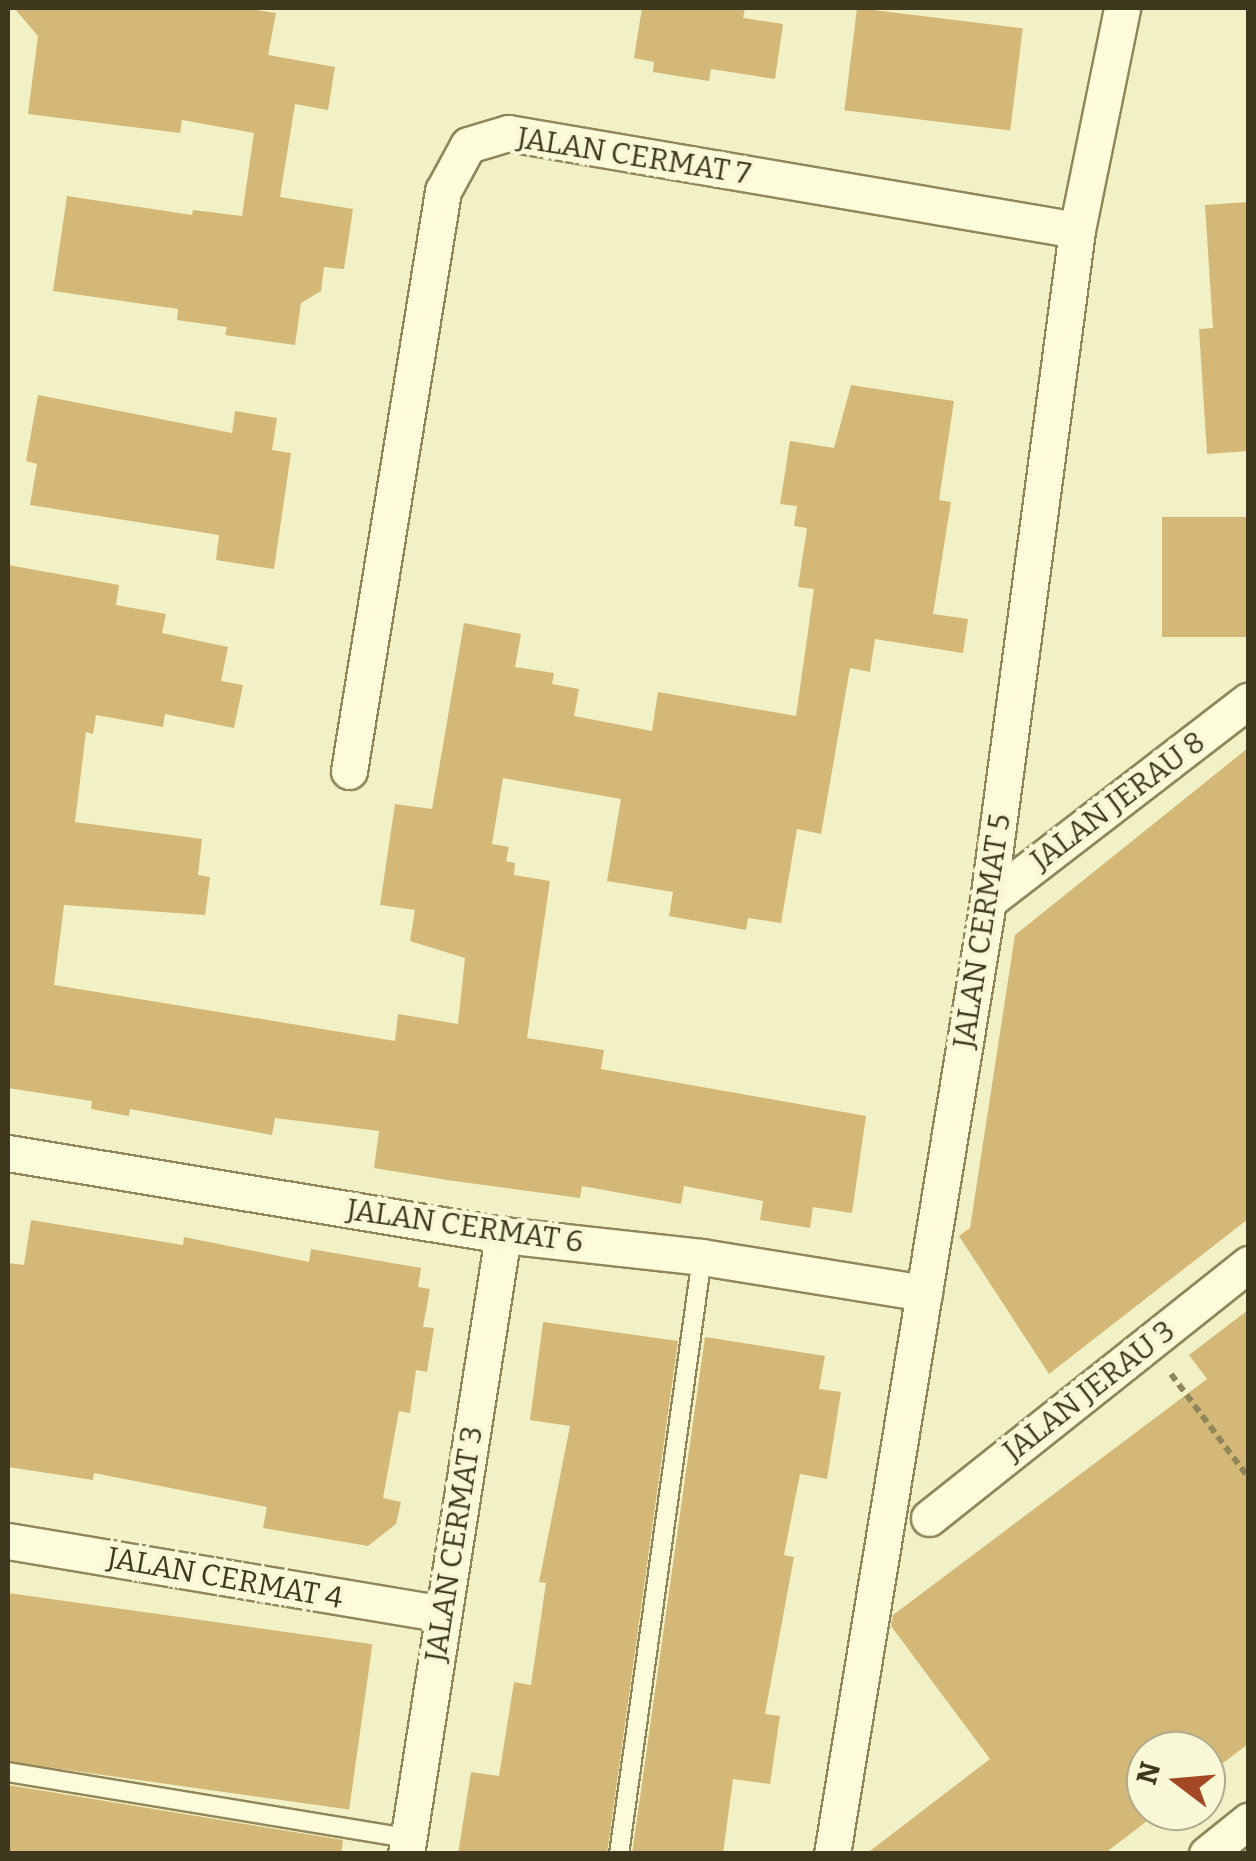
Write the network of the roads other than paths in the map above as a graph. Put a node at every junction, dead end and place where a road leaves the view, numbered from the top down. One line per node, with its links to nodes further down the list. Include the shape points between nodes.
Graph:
1 (1122, 8): 2 (street, JALAN CERMAT 5)
2 (1077, 230): 4 (street, JALAN CERMAT 7, via 508,133 468,145 443,190); 5 (street, JALAN CERMAT 5)
3 (1248, 701): 5 (street, JALAN JERAU 8)
4 (349, 772)
5 (988, 901): 10 (street, JALAN CERMAT 5)
6 (8, 1153): 7 (street, JALAN CERMAT 6)
7 (502, 1235): 8 (street, JALAN CERMAT 6); 13 (street, JALAN CERMAT 3)
8 (702, 1257): 10 (street, JALAN CERMAT 6); 17 (lane)
9 (1248, 1264): 11 (street, JALAN JERAU 3)
10 (924, 1293): 18 (street, JALAN CERMAT 5)
11 (930, 1518)
12 (8, 1541): 13 (street, JALAN CERMAT 4)
13 (443, 1614): 16 (street, JALAN CERMAT 3)
14 (8, 1772): 16 (lane)
15 (1248, 1821): 19 (street)
16 (407, 1846)
17 (618, 1854)
18 (832, 1854)
19 (1206, 1854)

